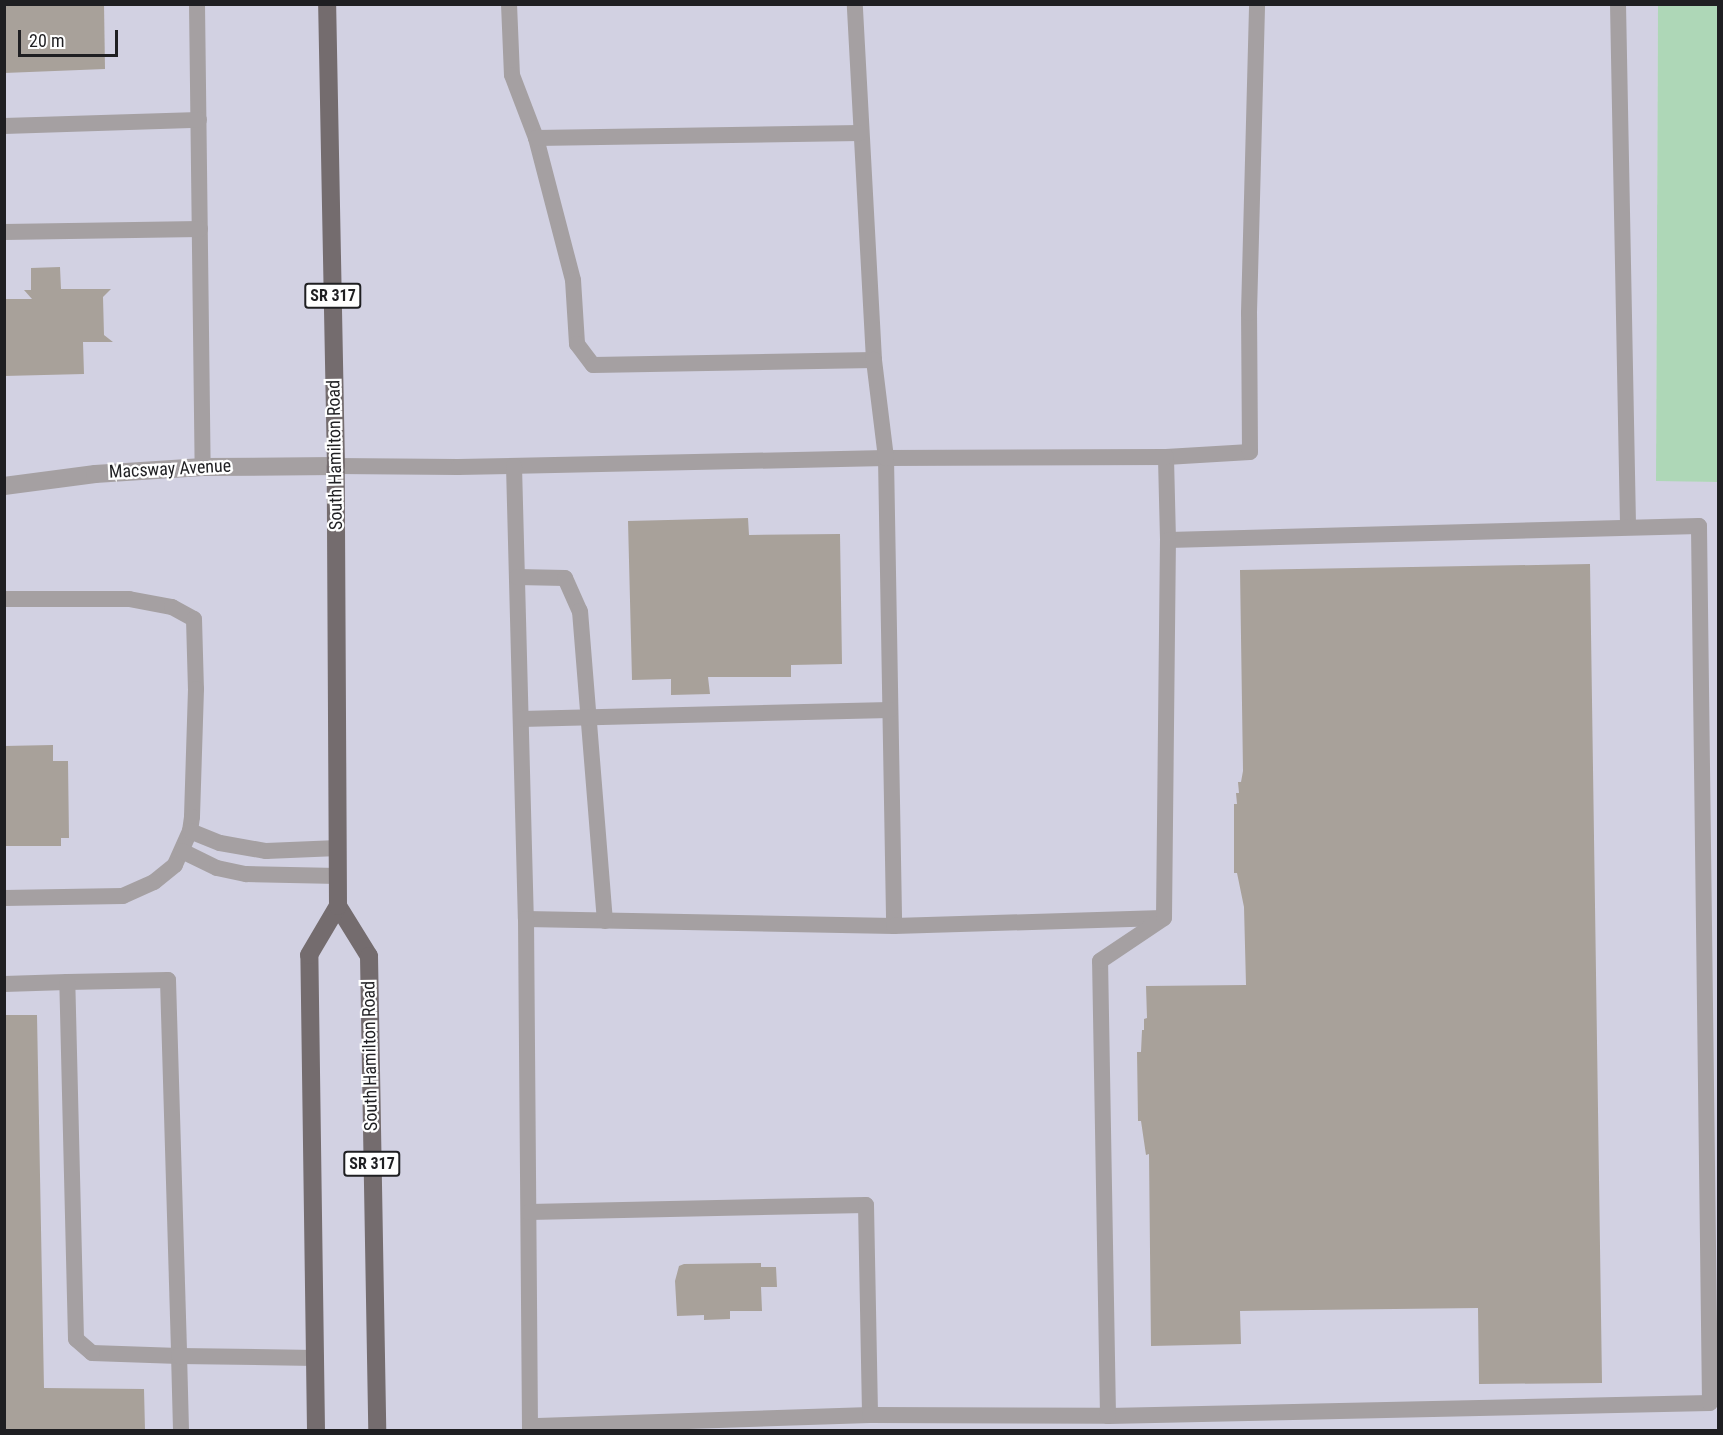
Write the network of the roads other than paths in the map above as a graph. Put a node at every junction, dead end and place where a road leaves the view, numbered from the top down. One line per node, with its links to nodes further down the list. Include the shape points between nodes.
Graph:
1 (197, 4): 7 (lane)
2 (327, 4): 17 (main road, South Hamilton Road / SR 317)
3 (509, 4): 10 (lane, via 512,75)
4 (855, 4): 9 (lane)
5 (1257, 4): 14 (lane, via 1249,313 1250,452)
6 (1618, 4): 20 (lane)
7 (199, 120): 8 (lane); 11 (lane)
8 (4, 126)
9 (860, 133): 10 (lane); 13 (lane)
10 (536, 138): 13 (lane, via 573,280 577,344 593,365)
11 (200, 229): 12 (lane); 16 (lane)
12 (4, 232)
13 (874, 360): 15 (lane)
14 (1166, 457): 15 (lane); 21 (lane)
15 (886, 458): 18 (lane); 24 (lane)
16 (203, 466): 17 (street, Macsway Avenue); 19 (street, Macsway Avenue)
17 (336, 466): 18 (lane); 28 (main road, South Hamilton Road / SR 317)
18 (514, 466): 22 (lane)
19 (4, 486)
20 (1628, 527): 21 (lane); 43 (lane, via 1699,526 1710,1403)
21 (1168, 540): 33 (lane)
22 (517, 577): 25 (lane, via 564,578 580,611); 26 (lane)
23 (4, 598): 27 (lane, via 129,599 172,607 194,619 196,689)
24 (890, 710): 25 (lane); 36 (lane)
25 (590, 716): 26 (lane); 35 (lane)
26 (521, 719): 34 (lane)
27 (190, 831): 28 (lane, via 220,843 266,851); 29 (lane)
28 (338, 848): 30 (main road, South Hamilton Road / SR 317)
29 (182, 851): 30 (lane, via 217,868 246,874); 31 (lane, via 175,865 154,882 123,896)
30 (338, 876): 32 (main road, South Hamilton Road / SR 317)
31 (4, 898)
32 (338, 906): 41 (main road, via 309,955); 47 (main road, South Hamilton Road / SR 317, via 369,956)
33 (1164, 918): 36 (lane); 43 (lane, via 1100,961)
34 (526, 919): 35 (lane); 39 (lane)
35 (605, 921): 36 (lane)
36 (894, 926)
37 (67, 982): 38 (lane); 40 (lane, via 76,1339 92,1353); 40 (lane, via 168,980)
38 (4, 984)
39 (529, 1212): 42 (lane, via 866,1205); 44 (lane)
40 (179, 1356): 41 (lane); 45 (lane)
41 (316, 1358): 46 (main road)
42 (870, 1415): 43 (lane); 44 (lane)
43 (1108, 1416)
44 (530, 1428)
45 (181, 1431)
46 (316, 1431)
47 (377, 1431)

